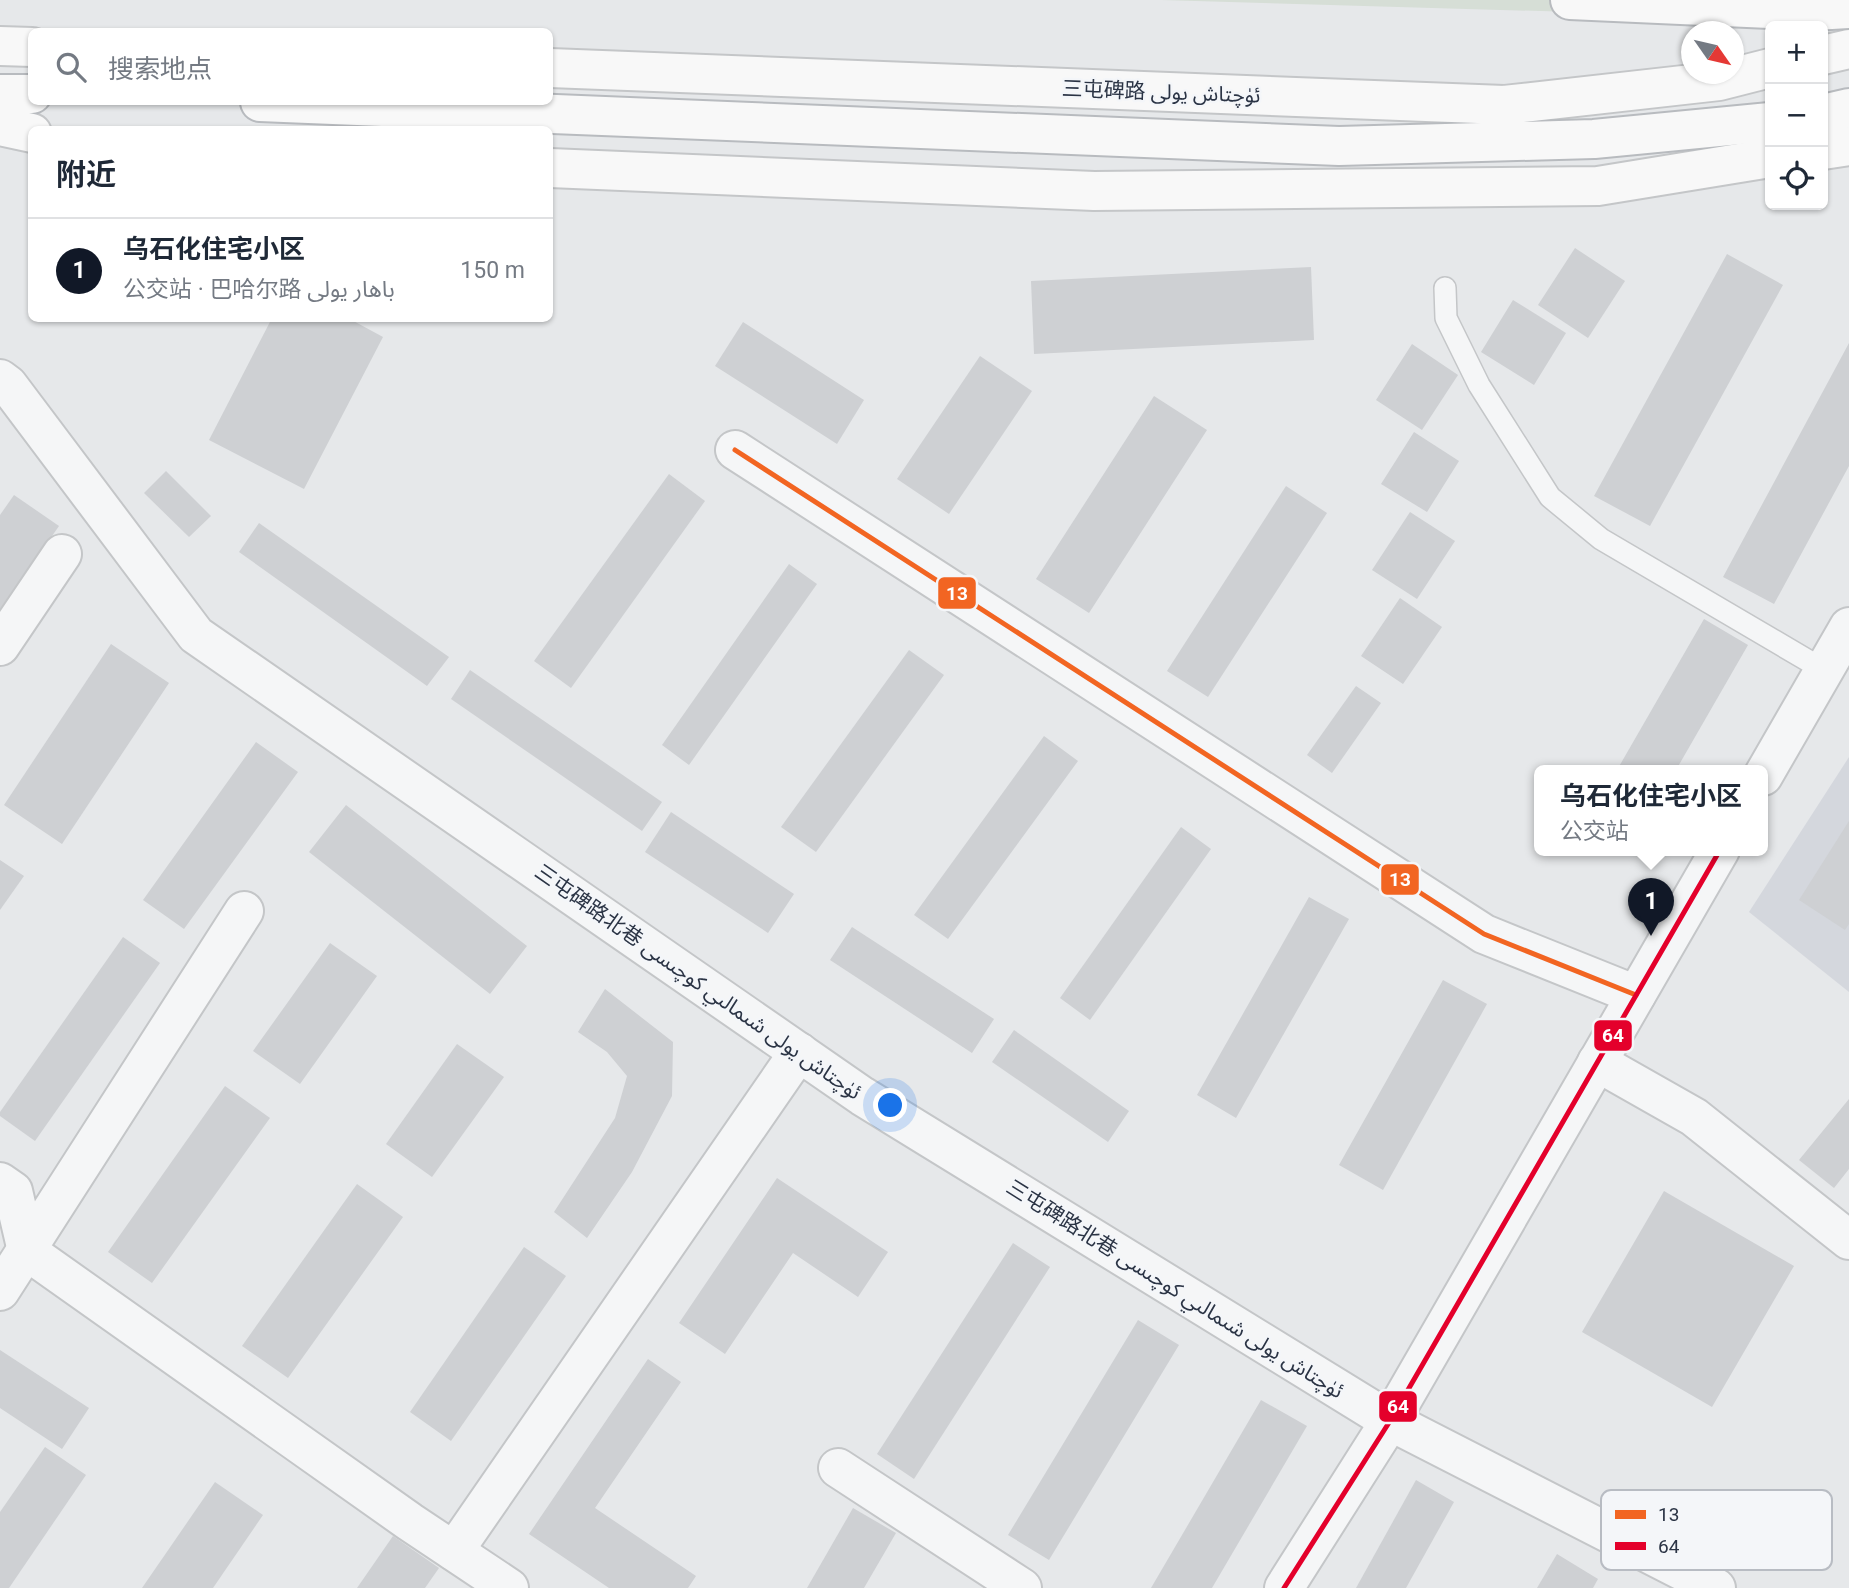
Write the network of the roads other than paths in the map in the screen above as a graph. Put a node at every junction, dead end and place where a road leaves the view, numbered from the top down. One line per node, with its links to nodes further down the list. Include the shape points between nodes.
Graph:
1 (1570, 0): 2 (main road)
2 (1849, 9)
3 (0, 46): 4 (main road)
4 (28, 47)
5 (1849, 49): 6 (main road)
6 (1828, 54)
7 (553, 68): 8 (main road, 三屯碑路 ئۈچتاش يولى, via 1504,105 1718,80)
8 (1765, 69)
9 (0, 94): 10 (main road)
10 (28, 94)
11 (334, 105): 14 (main road, via 1339,146 1594,139)
12 (1849, 108): 13 (main road)
13 (1828, 113)
14 (1765, 122)
15 (0, 127): 16 (main road)
16 (28, 133)
17 (1849, 146): 18 (main road)
18 (1828, 149)
19 (1765, 159): 20 (main road, via 1598,186 1108,191)
20 (553, 168)
21 (1445, 288): 27 (lane, via 1446,318 1479,385 1550,497 1601,539)
22 (0, 379): 32 (street, 三屯碑路北巷 ئۈچتاش يولى شىمالىي كوچىسى, via 196,635)
23 (735, 450): 31 (street, via 1484,934)
24 (62, 554): 26 (street)
25 (1849, 627): 27 (street)
26 (0, 646)
27 (1825, 670): 28 (street)
28 (1768, 767)
29 (1717, 856): 31 (street)
30 (244, 911): 36 (street)
31 (1636, 995): 33 (street)
32 (799, 1052): 38 (street, 三屯碑路北巷 ئۈچتاش يولى شىمالىي كوچىسى, via 862,1096); 41 (street)
33 (1597, 1062): 35 (street, via 1694,1116); 38 (street)
34 (0, 1182): 36 (street, via 13,1191)
35 (1849, 1240)
36 (27, 1251): 37 (street); 41 (street)
37 (0, 1291)
38 (1390, 1421): 40 (street, 三屯碑路北巷 ئۈچتاش يولى شىمالىي كوچىسى); 45 (street)
39 (838, 1468): 44 (street)
40 (1601, 1529)
41 (454, 1551): 43 (street)
42 (1681, 1570): 46 (street, 三屯碑路北巷 ئۈچتاش يولى شىمالىي كوچىسى)
43 (509, 1588)
44 (1022, 1588)
45 (1284, 1588)
46 (1716, 1588)

